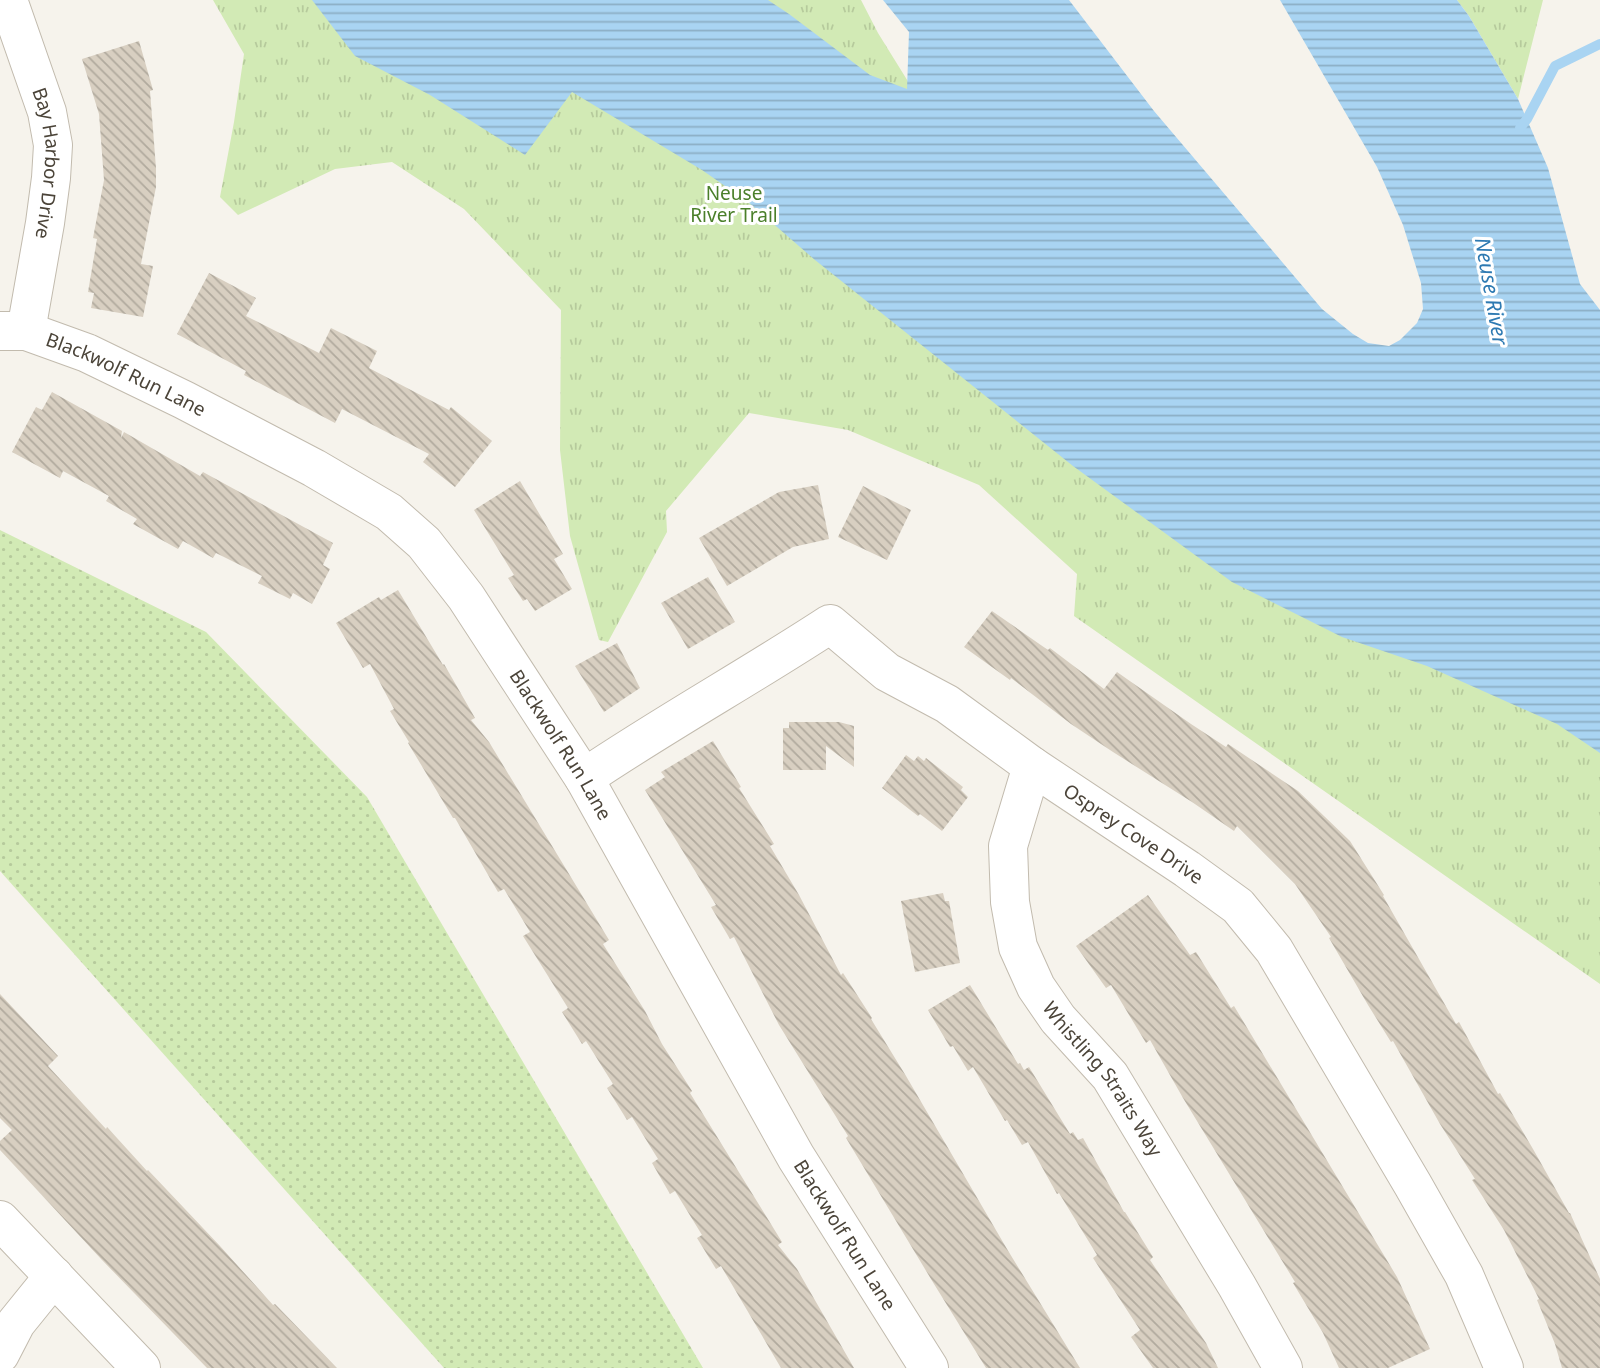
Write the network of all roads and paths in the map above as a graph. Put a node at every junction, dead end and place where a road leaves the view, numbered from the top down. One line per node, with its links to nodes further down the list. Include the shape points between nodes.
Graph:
1 (8, 0): 2 (street, Bay Harbor Drive, via 47,112 53,145 45,223)
2 (13, 331): 4 (street, Blackwolf Run Lane, via 87,354 184,400 389,512 424,543 466,597)
3 (1032, 766): 4 (street, Osprey Cove Drive, via 947,704 887,672 830,624); 10 (street, Whistling Straits Way, via 1008,846 1010,902 1018,947 1036,987 1058,1019 1110,1076); 11 (street, Osprey Cove Drive, via 1238,906 1274,950 1464,1275)
4 (584, 778): 9 (street, Blackwolf Run Lane, via 796,1157)
5 (0, 1220): 6 (street)
6 (54, 1276): 7 (street, via 16,1323); 8 (street)
7 (0, 1354)
8 (141, 1368)
9 (929, 1368)
10 (1283, 1368)
11 (1504, 1368)

